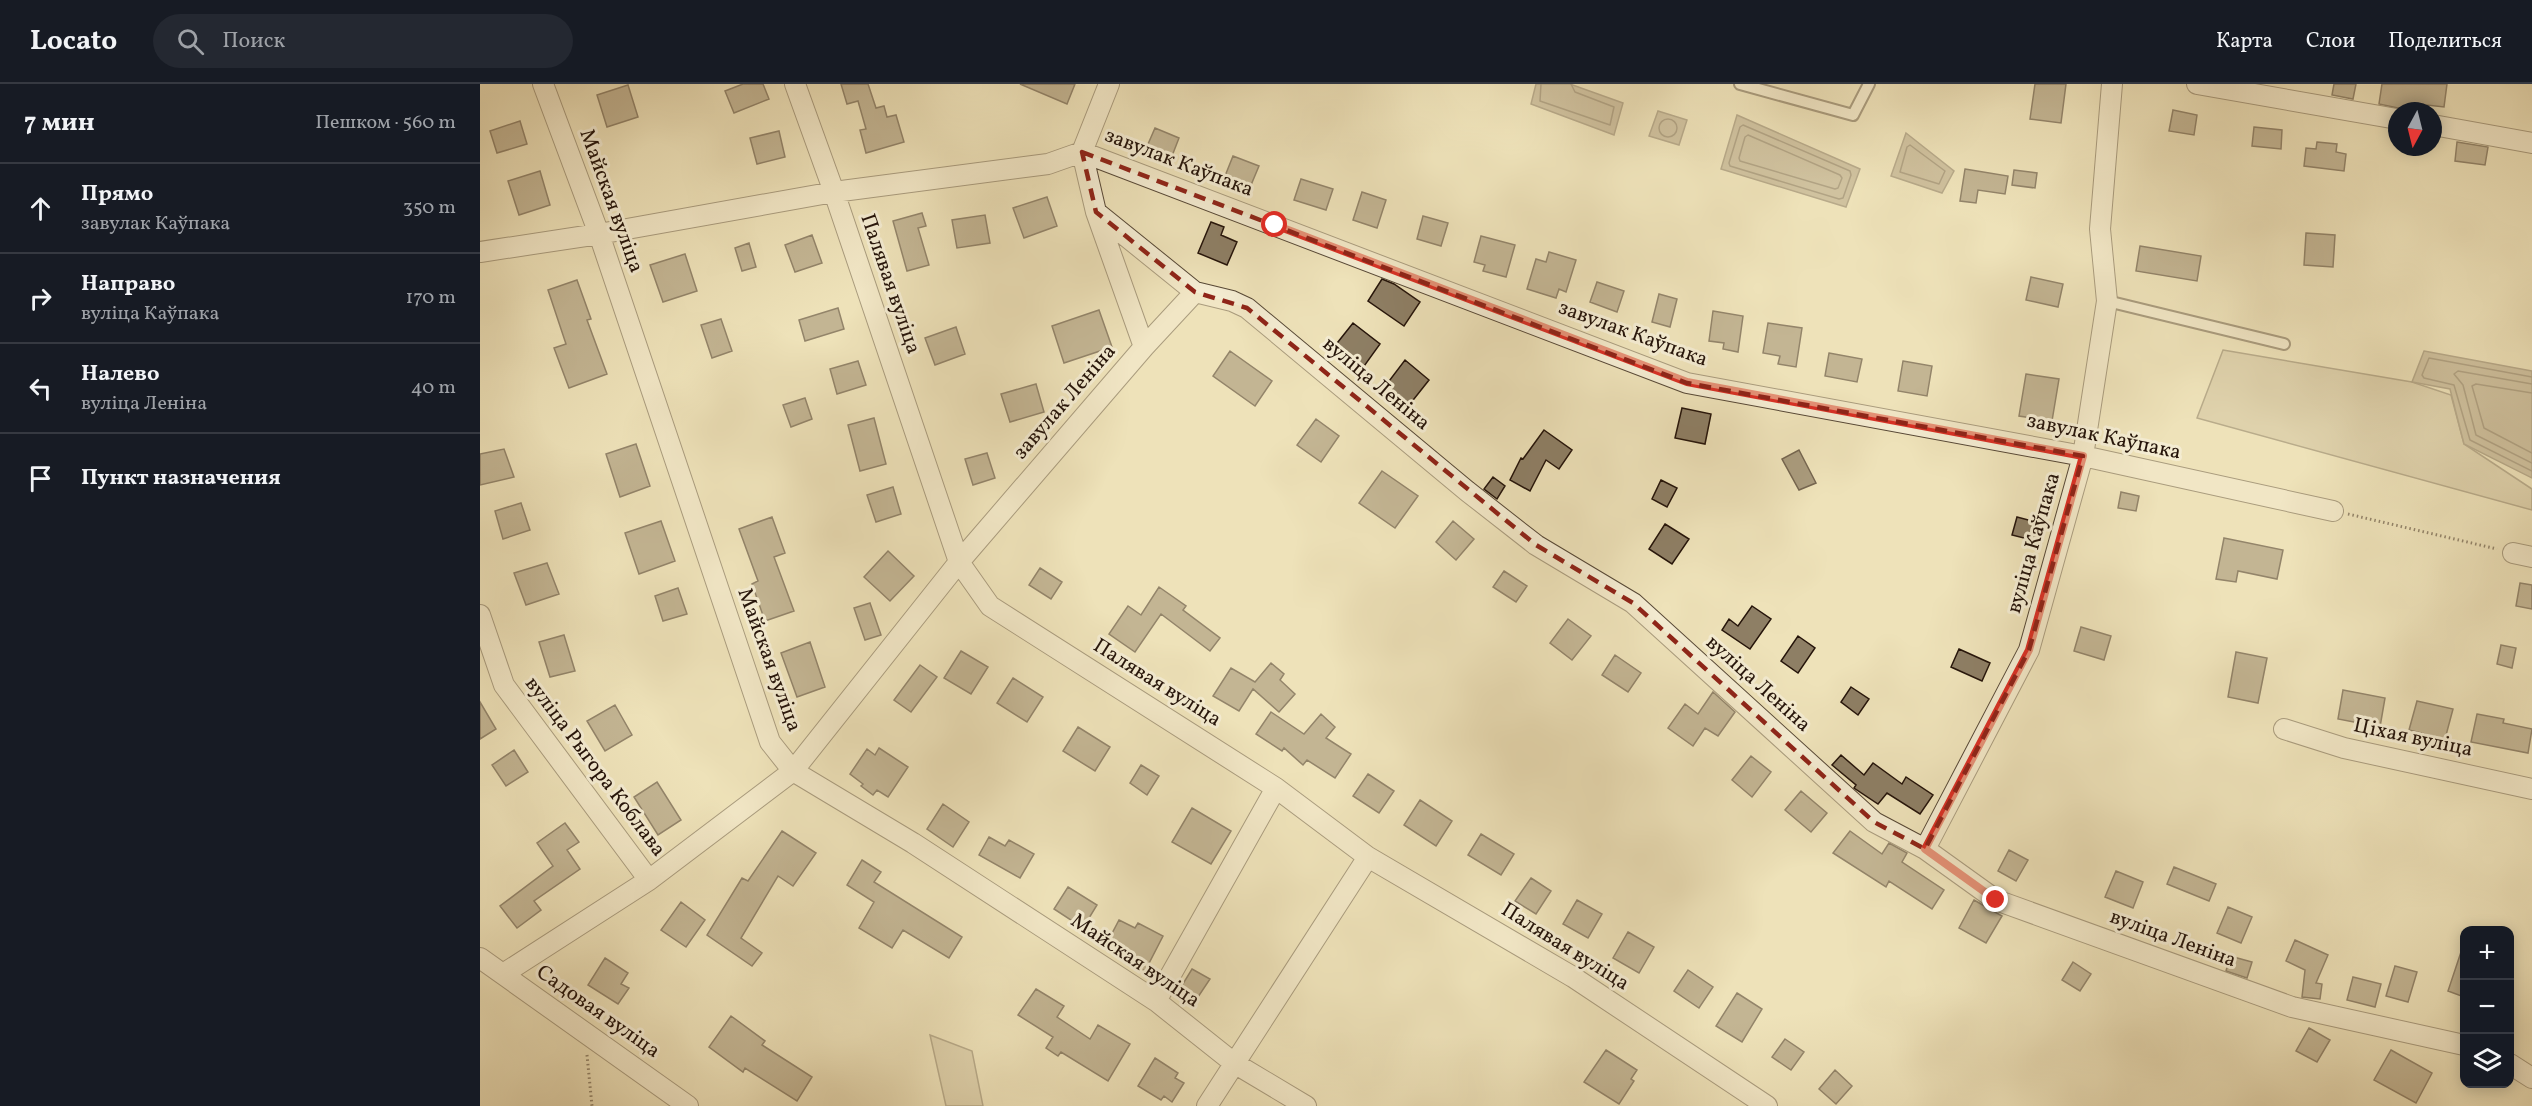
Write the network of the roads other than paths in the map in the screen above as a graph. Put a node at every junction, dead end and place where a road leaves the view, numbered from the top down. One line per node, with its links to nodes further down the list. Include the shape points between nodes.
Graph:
1 (543, 84): 14 (street, Майская вуліца)
2 (795, 84): 12 (street, Палявая вуліца)
3 (1109, 84): 11 (street, завулак Каўпака)
4 (1740, 84): 5 (lane, via 1853,115)
5 (1869, 84)
6 (2112, 84): 17 (street, вуліца Каўпака, via 2100,229)
7 (2197, 84): 8 (street)
8 (2388, 117)
9 (2442, 127): 10 (street)
10 (2532, 143)
11 (1082, 152): 12 (street, via 1048,164); 13 (street, завулак Леніна); 20 (street, завулак Каўпака, via 1687,382)
12 (834, 192): 14 (street); 22 (street, Палявая вуліца)
13 (1096, 212): 16 (street, вуліца Леніна); 19 (street, завулак Леніна)
14 (599, 234): 15 (street); 25 (street, Майская вуліца, via 770,742)
15 (480, 252)
16 (1195, 292): 19 (street); 28 (street, вуліца Леніна, via 1247,308 1536,545 1633,603 1874,822)
17 (2107, 301): 18 (lane); 20 (street, вуліца Каўпака)
18 (2284, 344)
19 (1144, 347): 22 (street, завулак Леніна)
20 (2083, 456): 21 (street, завулак Каўпака); 28 (street, вуліца Каўпака, via 2029,650)
21 (2333, 511)
22 (959, 562): 25 (street, завулак Леніна); 26 (street, Палявая вуліца, via 990,606)
23 (480, 615): 30 (street, вуліца Рыгора Коблава, via 504,685)
24 (2284, 729): 27 (street, Ціхая вуліца, via 2344,748)
25 (793, 771): 30 (street, завулак Леніна); 33 (street, Майская вуліца, via 913,843)
26 (1276, 788): 29 (street, Палявая вуліца); 33 (street)
27 (2532, 789)
28 (1925, 849): 34 (street, вуліца Леніна, via 1996,900 2292,1007)
29 (1368, 857): 35 (street); 41 (street, Палявая вуліца, via 1573,977)
30 (650, 880): 32 (street, завулак Леніна)
31 (480, 958): 32 (street, Садовая вуліца)
32 (502, 974): 38 (street, Садовая вуліца)
33 (1156, 1001): 35 (street, Майская вуліца)
34 (2460, 1044)
35 (1234, 1063): 39 (street); 40 (street, Майская вуліца)
36 (2514, 1067): 37 (street)
37 (2532, 1078)
38 (688, 1106)
39 (1208, 1106)
40 (1306, 1106)
41 (1767, 1106)

